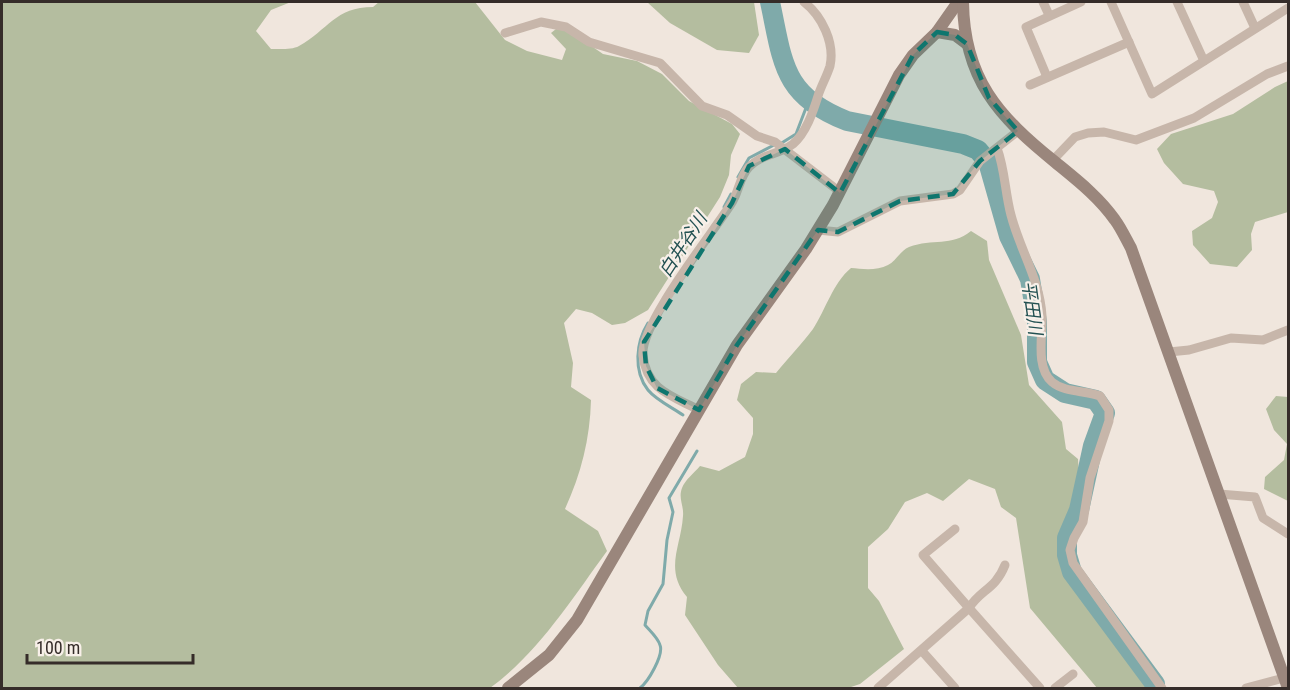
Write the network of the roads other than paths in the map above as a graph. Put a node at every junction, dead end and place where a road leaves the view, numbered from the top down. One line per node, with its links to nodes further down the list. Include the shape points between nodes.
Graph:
1 (804, 2): 20 (street, via 818,18 830,42 829,68 799,138)
2 (961, 2): 11 (street); 14 (street)
3 (1043, 2): 9 (street)
4 (1081, 2): 9 (street)
5 (1111, 2): 13 (street)
6 (1177, 2): 15 (street)
7 (1243, 2): 10 (street)
8 (1288, 8): 10 (street)
9 (1049, 15): 17 (street, via 1026,27)
10 (1255, 28): 15 (street)
11 (937, 32): 14 (street, via 955,35); 23 (street, via 899,75)
12 (505, 33): 20 (street, via 541,22 558,25 589,42 660,63 702,106 727,115 757,136)
13 (1129, 42): 15 (street, via 1152,94); 17 (street)
14 (967, 45): 19 (street, via 989,98)
15 (1204, 61)
16 (1288, 66): 22 (street, via 1267,74 1194,118 1136,140 1104,132 1088,133 1062,147)
17 (1047, 77): 18 (street)
18 (1030, 85)
19 (1018, 131): 21 (street); 22 (street)
20 (785, 148): 23 (street); 27 (street, via 762,156 745,172 732,203 644,342 643,356 651,382)
21 (997, 148): 24 (street, via 980,161 953,194 900,201 838,232); 41 (street, via 1011,215 1040,300 1046,374 1063,387 1100,396 1109,410 1090,478 1083,522 1070,550 1073,563)
22 (1053, 160): 26 (street, via 1096,196 1115,220 1139,267)
23 (840, 192): 24 (street)
24 (819, 230): 27 (street, via 737,345)
25 (1288, 330): 26 (street, via 1263,340 1231,338)
26 (1169, 352): 28 (street)
27 (699, 410): 36 (street, via 577,620 549,655)
28 (1219, 494): 30 (street, via 1255,497 1263,518); 35 (street)
29 (955, 529): 32 (street, via 924,555)
30 (1288, 534)
31 (1005, 565): 32 (street, via 999,580)
32 (969, 608): 33 (street); 39 (street)
33 (922, 651): 37 (street); 38 (street)
34 (1073, 674): 40 (street)
35 (1286, 683): 42 (street)
36 (508, 688)
37 (878, 688)
38 (955, 688)
39 (1040, 688)
40 (1055, 688)
41 (1162, 688)
42 (1246, 688)

